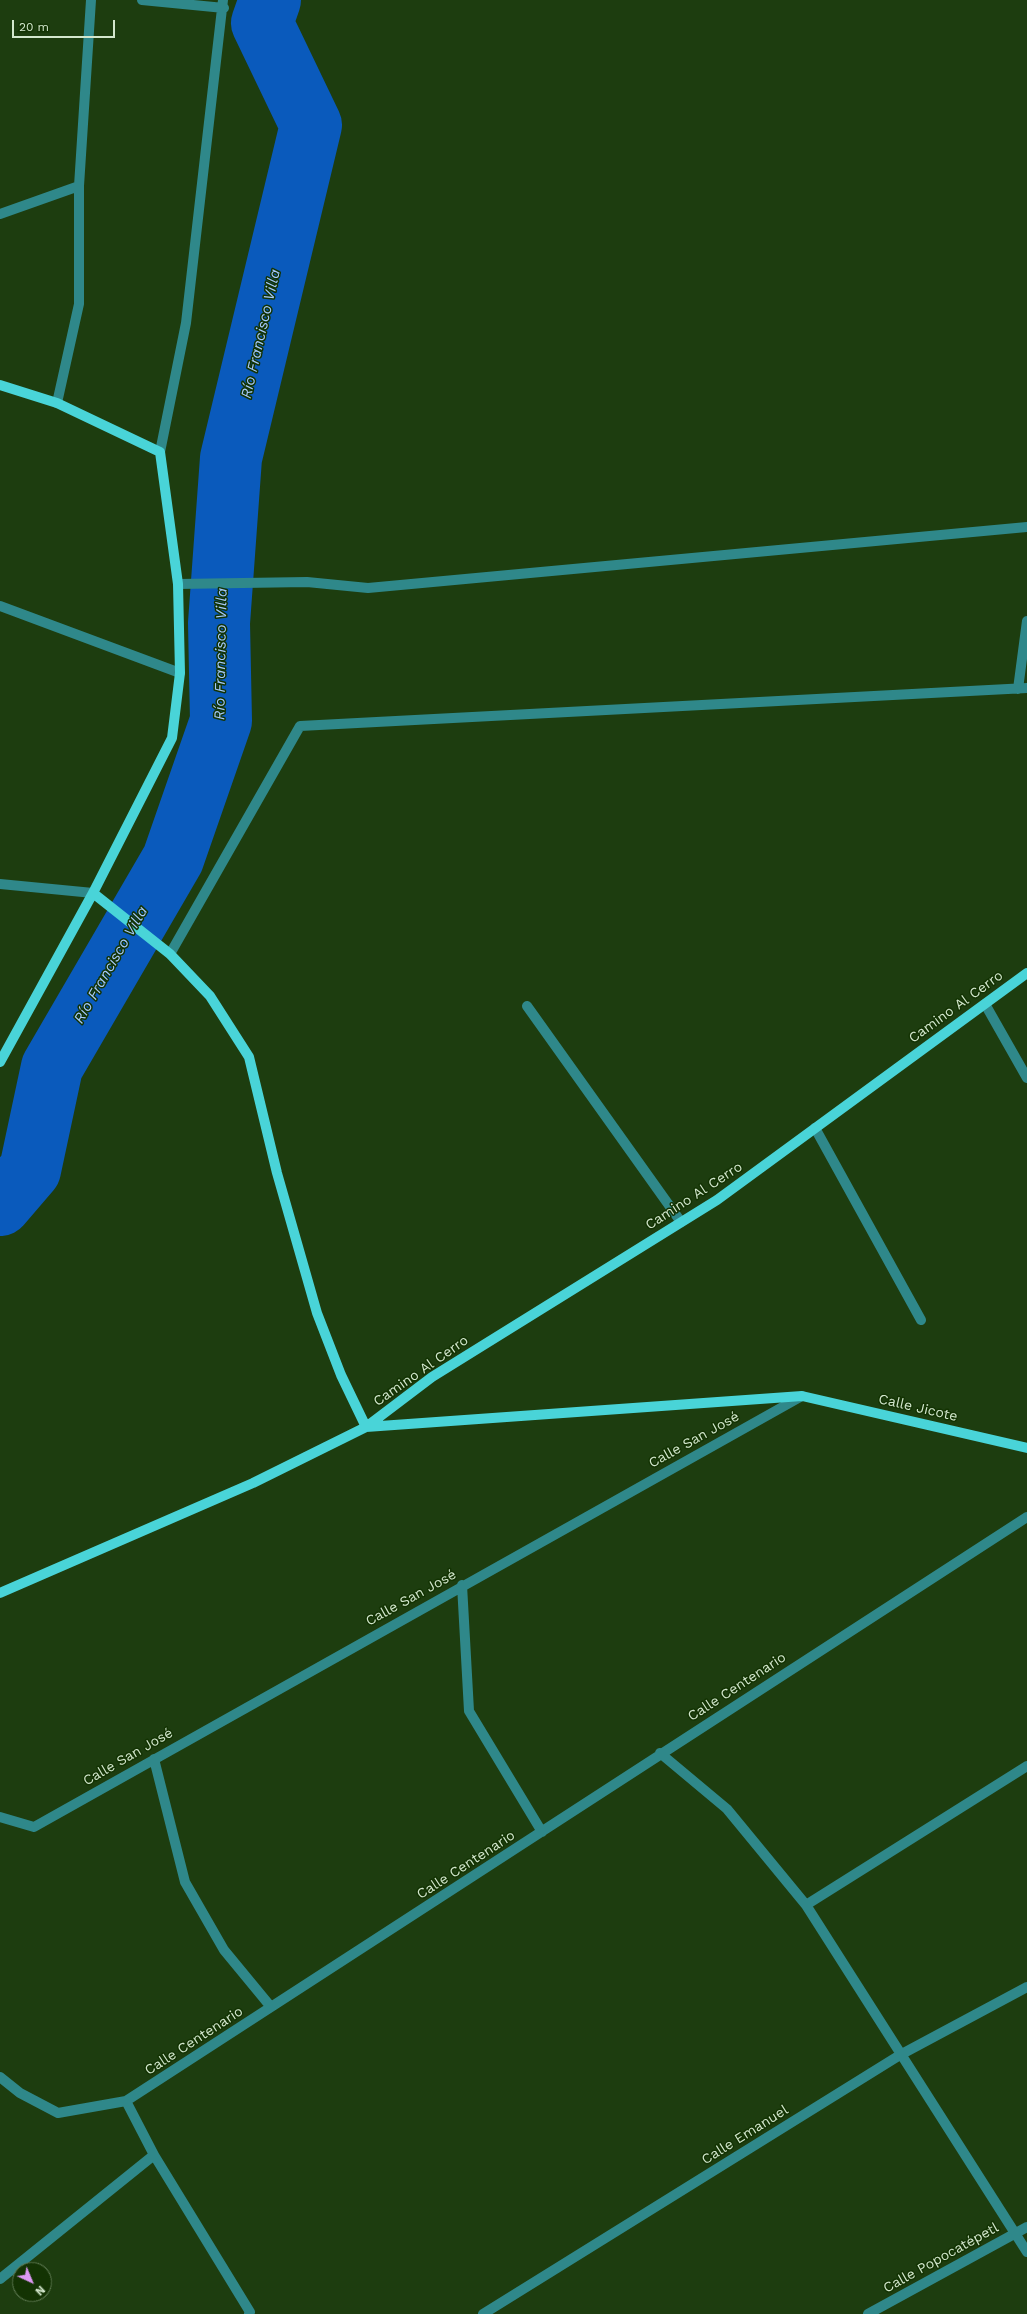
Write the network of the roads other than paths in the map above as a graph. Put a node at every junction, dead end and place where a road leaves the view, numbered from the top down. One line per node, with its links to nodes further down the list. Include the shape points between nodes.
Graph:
1 (91, 0): 4 (street)
2 (142, 0): 3 (street)
3 (224, 4): 8 (street, via 186,323)
4 (79, 186): 5 (street); 7 (street, via 79,304)
5 (0, 214)
6 (0, 385): 7 (main road)
7 (56, 403): 8 (main road)
8 (160, 452): 10 (main road)
9 (1027, 527): 10 (street, via 368,588 306,582)
10 (178, 584): 13 (main road)
11 (0, 606): 13 (street)
12 (1027, 621): 14 (street)
13 (180, 673): 16 (main road, via 172,738)
14 (1023, 688): 17 (street, via 300,726)
15 (0, 884): 16 (street)
16 (93, 893): 17 (main road); 21 (main road)
17 (170, 954): 27 (main road, via 210,996 249,1057 277,1173 317,1313 341,1376)
18 (1027, 973): 19 (main road, Camino Al Cerro)
19 (985, 1004): 22 (street); 23 (main road, Camino Al Cerro)
20 (527, 1006): 24 (street)
21 (0, 1062)
22 (1027, 1078)
23 (815, 1128): 24 (main road, Camino Al Cerro, via 717,1200); 25 (street)
24 (681, 1222): 27 (main road, Camino Al Cerro, via 432,1378)
25 (921, 1320)
26 (802, 1396): 27 (main road, Calle Jicote); 28 (main road, Calle Jicote); 30 (street, Calle San José)
27 (366, 1427): 31 (main road, via 253,1483)
28 (1027, 1448)
29 (1027, 1517): 32 (street, Calle Centenario)
30 (462, 1585): 33 (street, Calle San José); 36 (street, via 470,1710)
31 (0, 1593)
32 (660, 1753): 36 (street, Calle Centenario); 37 (street, via 727,1809)
33 (154, 1759): 35 (street, Calle San José, via 34,1827); 39 (street, via 185,1882 224,1950)
34 (1027, 1766): 37 (street)
35 (0, 1817)
36 (542, 1832): 39 (street, Calle Centenario)
37 (806, 1905): 40 (street)
38 (1027, 1987): 40 (street, Calle Emanuel)
39 (271, 2007): 42 (street, Calle Centenario)
40 (900, 2055): 45 (street); 49 (street, Calle Emanuel)
41 (0, 2077): 42 (street, via 20,2093 58,2114)
42 (126, 2102): 43 (street)
43 (154, 2155): 47 (street); 48 (street)
44 (1027, 2227): 45 (street, Calle Popocatépetl)
45 (1015, 2234): 46 (street); 50 (street, Calle Popocatépetl)
46 (1027, 2252)
47 (0, 2279)
48 (249, 2314)
49 (482, 2314)
50 (868, 2314)

